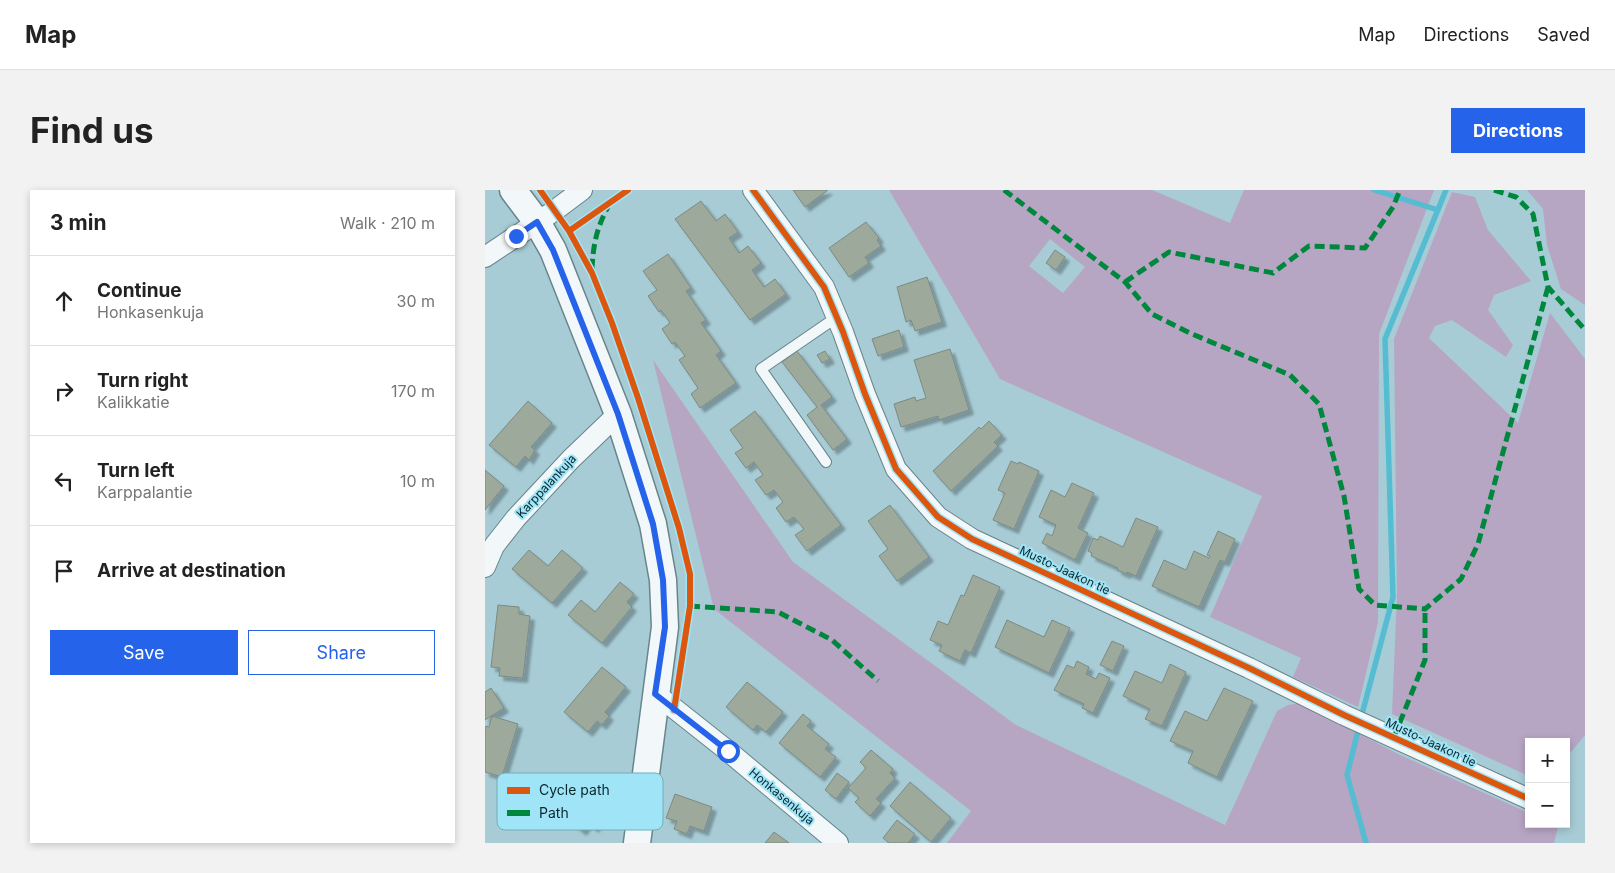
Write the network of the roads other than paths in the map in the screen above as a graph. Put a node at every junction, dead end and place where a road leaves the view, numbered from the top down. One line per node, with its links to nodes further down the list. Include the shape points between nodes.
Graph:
1 (513, 190): 4 (street)
2 (582, 190): 4 (street)
3 (753, 190): 6 (street, Musto-Jaakon tie, via 824,287)
4 (537, 222): 5 (street); 7 (street, via 553,250)
5 (485, 257)
6 (837, 317): 8 (lane, via 761,369); 12 (street, Musto-Jaakon tie, via 896,469 938,517 973,539)
7 (618, 414): 9 (street, Karppalankuja, via 516,518 494,546); 10 (street, via 653,524 663,580 665,627)
8 (826, 462)
9 (485, 567)
10 (655, 694): 11 (street); 15 (street, Honkasenkuja)
11 (645, 773)
12 (1525, 797)
13 (639, 830): 14 (street)
14 (637, 843)
15 (838, 843)

